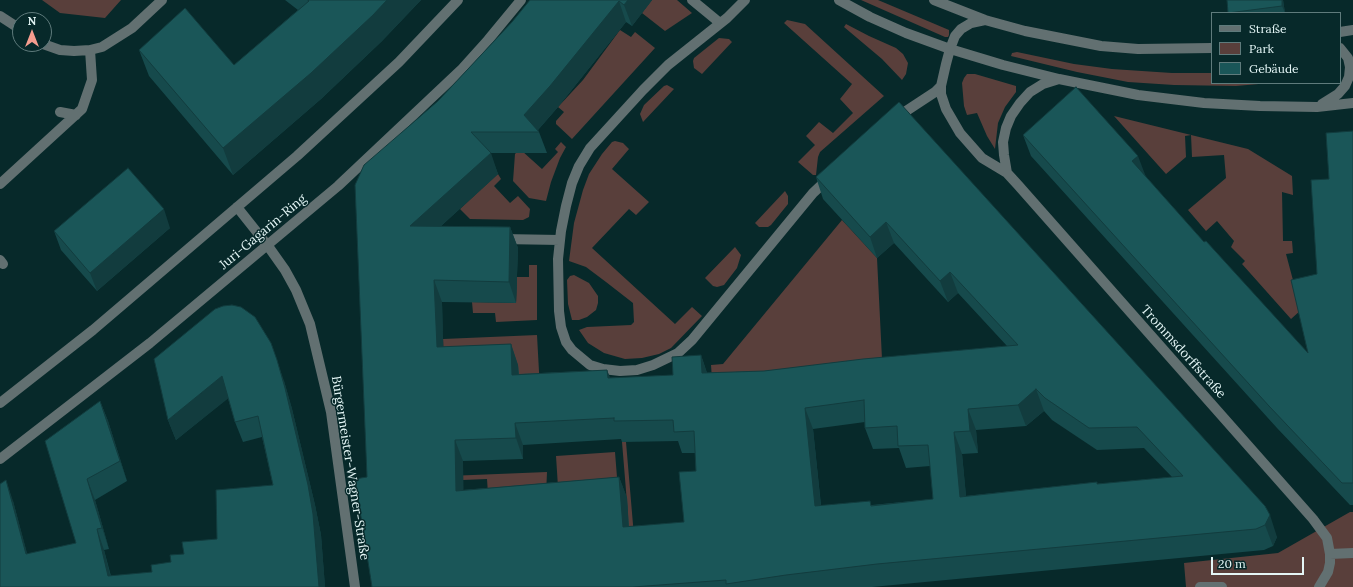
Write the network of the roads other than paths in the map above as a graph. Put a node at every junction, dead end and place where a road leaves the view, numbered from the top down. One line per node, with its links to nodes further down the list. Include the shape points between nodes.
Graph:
1 (162, 0): 18 (street, via 132,28 102,47)
2 (458, 0): 29 (street, via 399,62 297,156)
3 (521, 0): 32 (street, Juri-Gagarin-Ring, via 462,70 338,186)
4 (692, 0): 9 (street)
5 (745, 0): 9 (street)
6 (839, 0): 16 (street, via 906,33)
7 (934, 0): 10 (street)
8 (0, 16): 11 (street)
9 (724, 20): 31 (street, via 668,65 590,148 572,183)
10 (985, 20): 15 (street, via 1101,46 1138,49); 16 (street, Trommsdorffstraße, via 971,23 961,29)
11 (12, 24)
12 (1353, 30): 13 (street)
13 (1341, 32)
14 (52, 47): 18 (street, via 60,50)
15 (1211, 48)
16 (950, 49): 19 (street); 20 (street, Trommsdorffstraße)
17 (1341, 49): 22 (street, via 1348,58 1349,77 1338,94)
18 (90, 50): 24 (street, via 92,80 82,109)
19 (1059, 78): 22 (street, via 1138,94 1204,103); 27 (street, via 1030,92 1011,116 1003,142)
20 (941, 86): 25 (street); 27 (street, Trommsdorffstraße, via 946,110 960,133 982,158)
21 (1353, 103): 22 (street)
22 (1317, 107)
23 (60, 112): 24 (street)
24 (76, 115): 28 (street)
25 (888, 124)
26 (837, 171): 31 (street, via 813,194 692,340 666,360 637,370 603,369 590,364 576,354 566,342 559,311)
27 (1007, 173): 36 (street, Trommsdorffstraße, via 1313,519 1326,538)
28 (0, 184)
29 (237, 207): 32 (street, Bürgermeister-Wagner-Straße); 33 (street, via 93,330)
30 (494, 239): 31 (street)
31 (560, 240)
32 (268, 246): 34 (street, Juri-Gagarin-Ring, via 150,343); 37 (street, Bürgermeister-Wagner-Straße, via 296,290 310,324 331,412)
33 (0, 403)
34 (0, 459)
35 (1353, 553): 36 (street)
36 (1330, 554): 40 (street, via 1328,572)
37 (355, 587)
38 (1200, 587): 39 (street)
39 (1222, 587)
40 (1320, 587)

